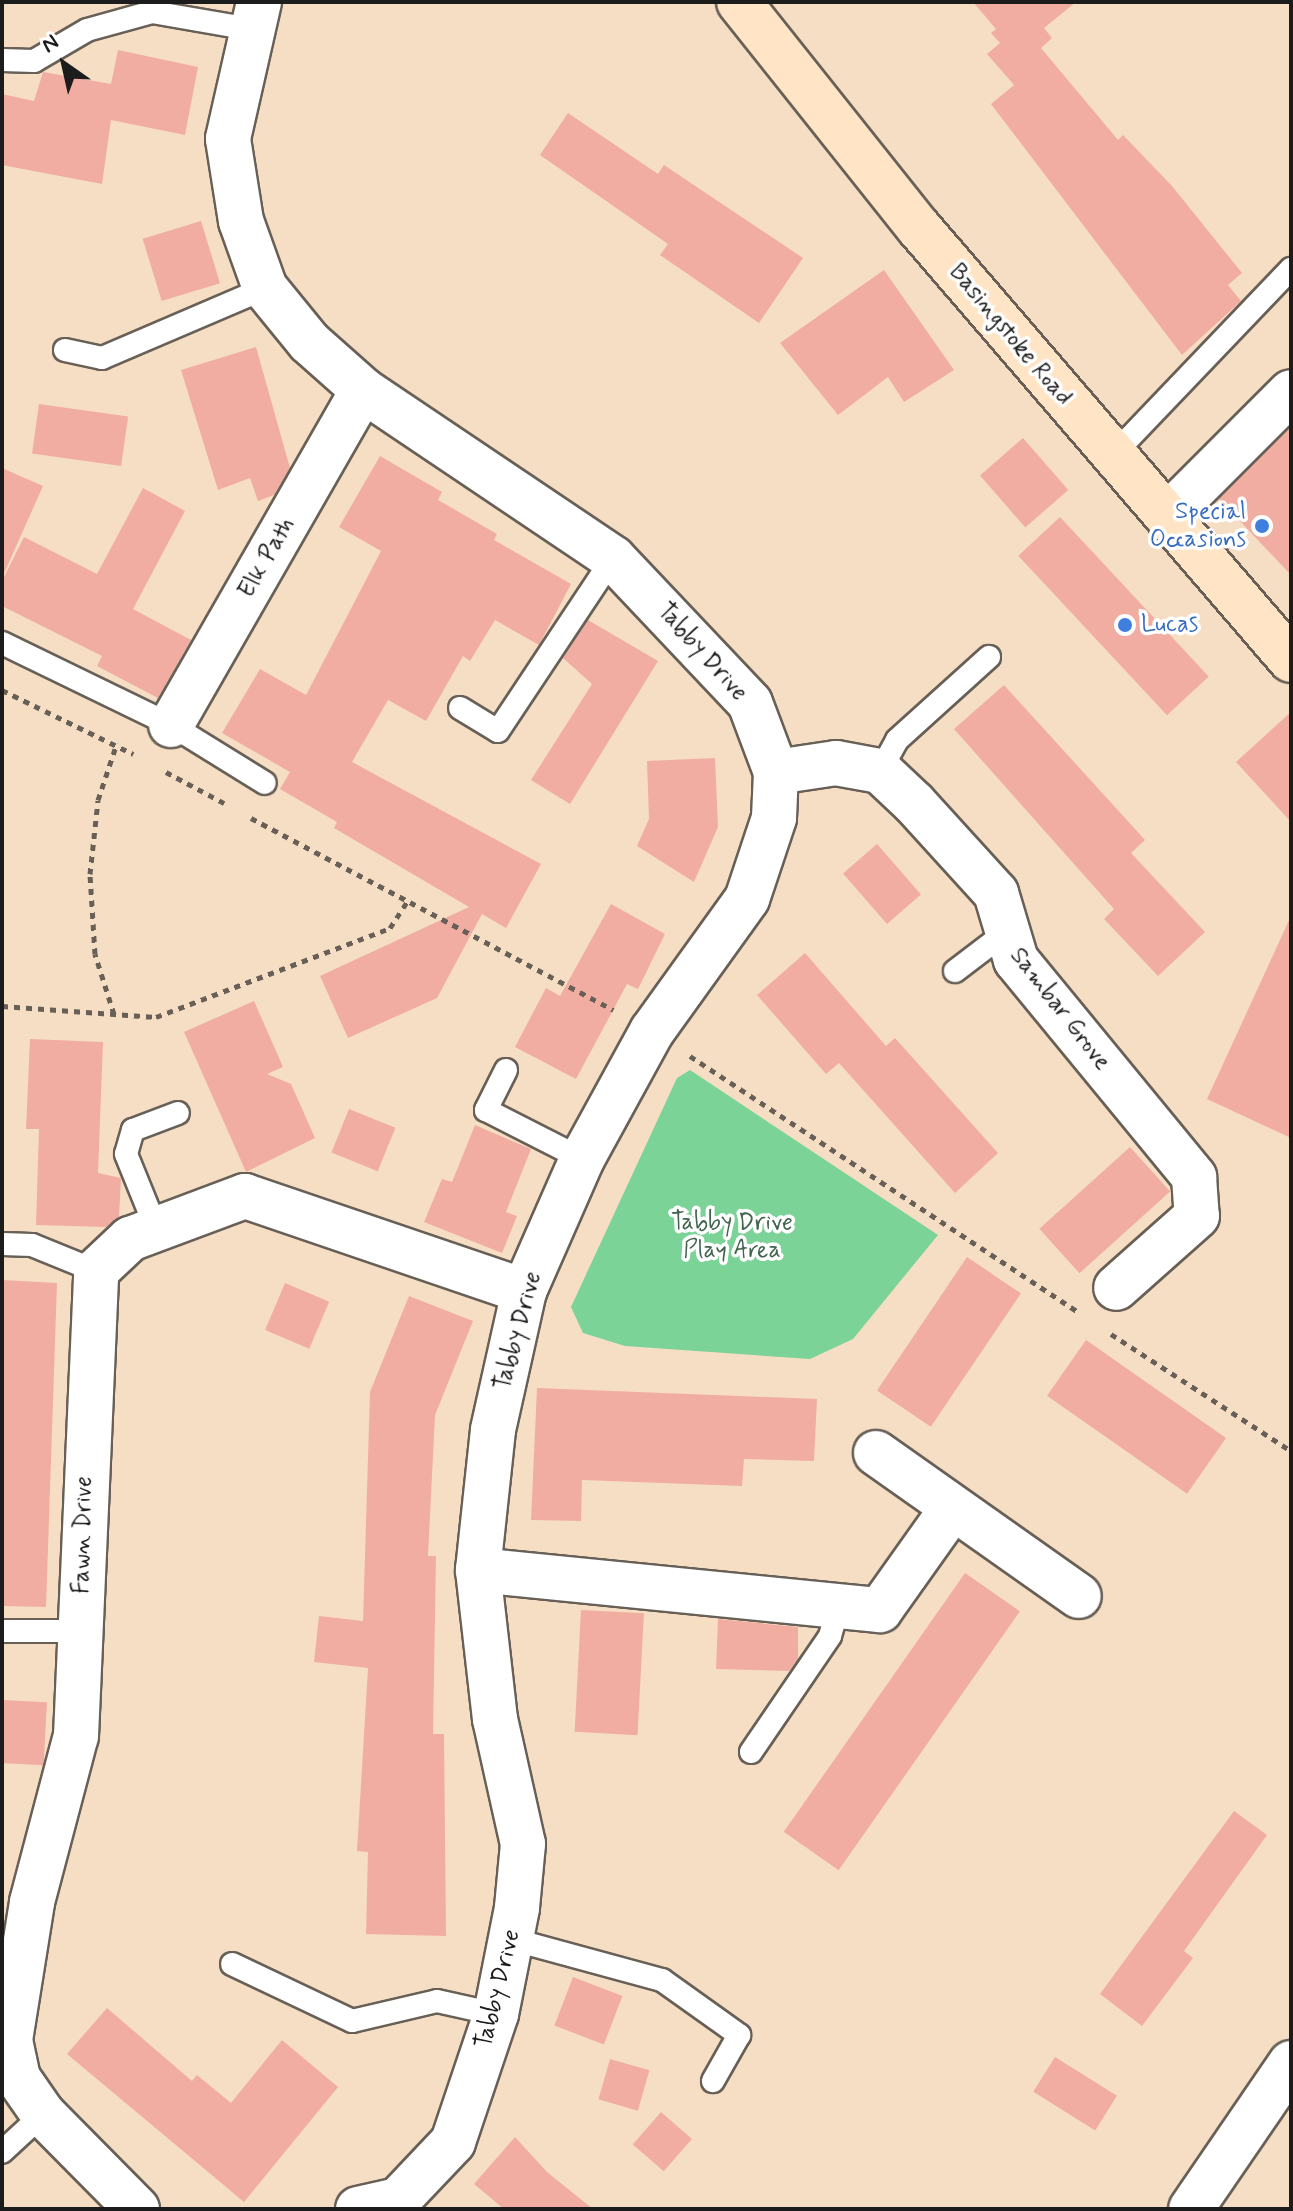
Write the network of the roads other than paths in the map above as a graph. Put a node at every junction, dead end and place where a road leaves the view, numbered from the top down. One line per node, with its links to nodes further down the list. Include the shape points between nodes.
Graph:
1 (739, 2): 9 (street, Basingstoke Road)
2 (255, 16): 3 (lane, via 152,12 87,30 34,61); 5 (street, Tabby Drive, via 228,139 241,221)
3 (2, 60)
4 (1291, 269): 9 (lane)
5 (265, 288): 6 (lane, via 102,358); 7 (street, Tabby Drive, via 309,342)
6 (65, 350)
7 (363, 390): 11 (street, Tabby Drive); 16 (street, Elk Path)
8 (1291, 392): 10 (street)
9 (1112, 456): 10 (street, Basingstoke Road)
10 (1167, 516): 14 (street, Basingstoke Road)
11 (613, 558): 15 (lane, via 498,731); 18 (street, Tabby Drive, via 750,703)
12 (2, 643): 16 (lane)
13 (989, 657): 17 (lane, via 897,740)
14 (1291, 660)
15 (460, 708)
16 (171, 725): 19 (lane)
17 (880, 771): 18 (street, via 836,763); 20 (street, Sambar Grove, via 996,893)
18 (776, 772): 24 (street, Tabby Drive, via 774,818 747,899 652,1031)
19 (265, 783)
20 (1005, 933): 21 (lane); 28 (street, Sambar Grove, via 1016,960 1194,1177 1197,1216)
21 (955, 971)
22 (506, 1070): 24 (lane, via 486,1110)
23 (178, 1113): 25 (lane, via 133,1130 126,1154)
24 (582, 1159): 29 (street, Tabby Drive)
25 (156, 1228): 27 (street, via 130,1239); 29 (street, via 245,1196)
26 (2, 1244): 27 (lane, via 32,1245)
27 (96, 1271): 36 (street, Fawn Drive)
28 (1116, 1288)
29 (524, 1291): 32 (street, Tabby Drive, via 493,1430)
30 (876, 1453): 31 (street)
31 (951, 1510): 33 (street); 34 (street, via 880,1610)
32 (478, 1570): 34 (street); 38 (street, Tabby Drive, via 495,1719 523,1844)
33 (1079, 1596)
34 (839, 1605): 37 (lane, via 830,1636)
35 (2, 1631): 36 (lane)
36 (80, 1631): 41 (street, Fawn Drive, via 76,1736 32,1902)
37 (751, 1752)
38 (511, 1939): 40 (street, Tabby Drive); 43 (lane, via 662,1980 739,2035)
39 (232, 1964): 40 (lane, via 352,2021 437,2001)
40 (496, 2014): 46 (street, Tabby Drive, via 453,2142)
41 (6, 2040): 44 (street, Fawn Drive, via 18,2078)
42 (1291, 2063): 48 (street)
43 (713, 2081)
44 (43, 2114): 45 (lane); 47 (street, Fawn Drive)
45 (2, 2152)
46 (387, 2206)
47 (137, 2209)
48 (1191, 2209)

